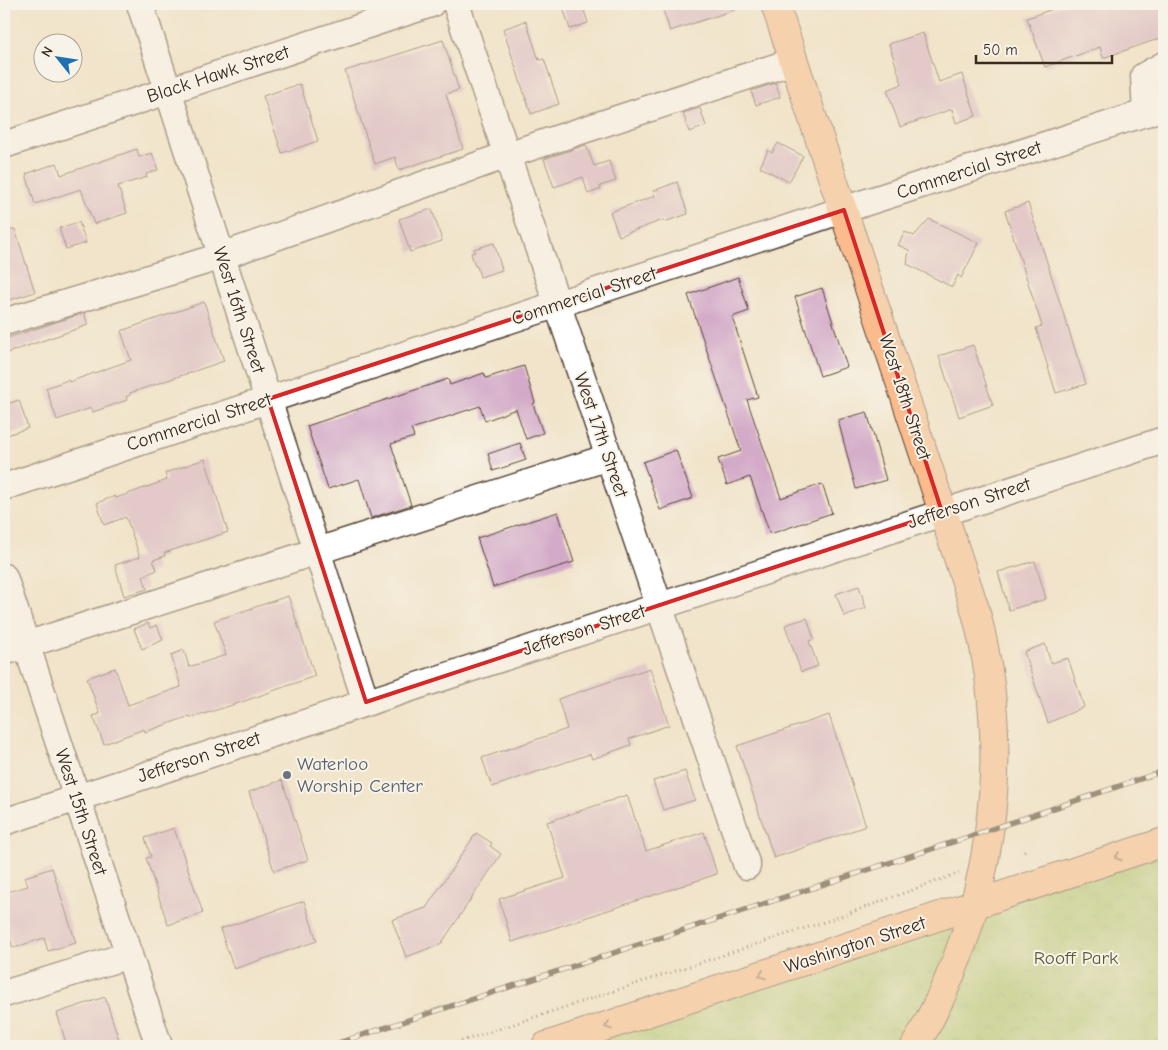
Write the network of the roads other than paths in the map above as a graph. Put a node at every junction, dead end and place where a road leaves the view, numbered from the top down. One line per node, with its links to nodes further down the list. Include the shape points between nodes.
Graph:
1 (140, 4): 7 (street, West 16th Street)
2 (431, 4): 7 (street, Black Hawk Street)
3 (456, 4): 10 (street, West 17th Street)
4 (775, 4): 5 (main road, West 18th Street)
5 (794, 61): 10 (street); 11 (main road, West 18th Street)
6 (1164, 65): 8 (street, via 1144,76)
7 (168, 91): 9 (street, Black Hawk Street); 12 (street, West 16th Street)
8 (1155, 110): 11 (street, Commercial Street)
9 (4, 145)
10 (507, 156): 12 (street); 13 (street, West 17th Street)
11 (844, 210): 13 (street, Commercial Street); 19 (main road, West 18th Street)
12 (222, 256): 14 (street); 15 (street, West 16th Street)
13 (557, 304): 15 (street, Commercial Street); 17 (street, West 17th Street)
14 (4, 322)
15 (268, 399): 18 (street, Commercial Street); 20 (street, West 16th Street)
16 (1164, 440): 19 (street, Jefferson Street)
17 (609, 457): 20 (street); 22 (street, West 17th Street)
18 (4, 487)
19 (942, 512): 22 (street, Jefferson Street); 29 (main road, West 18th Street, via 983,640 994,716 992,797 984,871)
20 (318, 551): 23 (street); 24 (street, West 16th Street)
21 (4, 577): 23 (street, West 15th Street)
22 (659, 606): 24 (street, Jefferson Street); 28 (street, West 17th Street)
23 (15, 648): 25 (street, West 15th Street)
24 (366, 702): 25 (street, Jefferson Street)
25 (77, 798): 26 (street, Jefferson Street); 30 (street, West 15th Street)
26 (4, 822)
27 (1164, 842): 29 (main road, Washington Street, one-way to 29)
28 (747, 866)
29 (975, 905): 33 (main road, Washington Street, one-way to 33); 34 (main road, West 18th Street, via 938,1004)
30 (129, 955): 31 (street); 32 (street, West 15th Street)
31 (4, 994)
32 (159, 1046)
33 (546, 1046)
34 (915, 1046)

